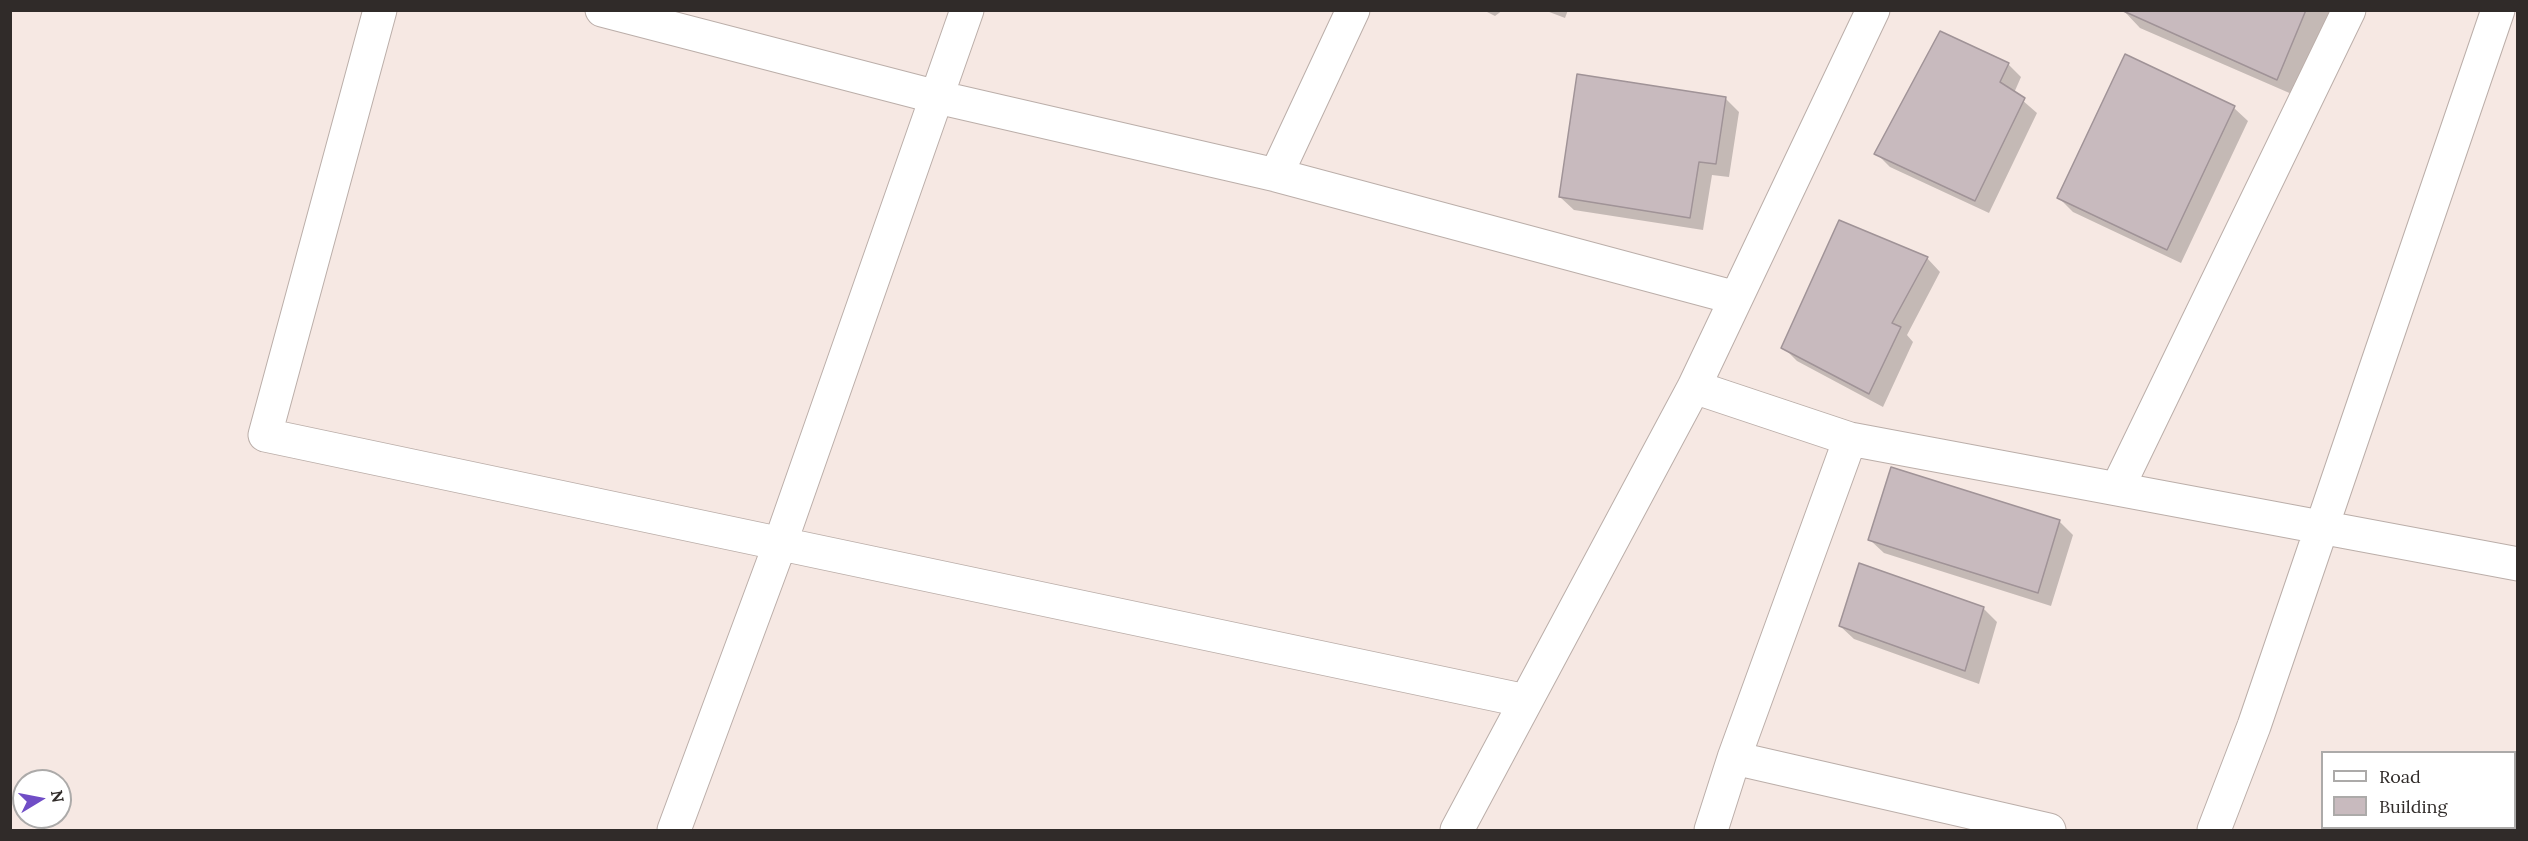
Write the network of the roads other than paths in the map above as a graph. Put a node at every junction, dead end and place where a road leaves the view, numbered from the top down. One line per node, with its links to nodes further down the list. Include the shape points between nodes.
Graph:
1 (380, 10): 15 (street, via 265,435)
2 (602, 10): 8 (street)
3 (967, 10): 8 (street)
4 (1353, 10): 9 (street)
5 (1873, 10): 10 (street)
6 (2349, 10): 13 (street)
7 (2498, 10): 14 (street)
8 (937, 98): 9 (street); 15 (street)
9 (1276, 175): 10 (street)
10 (1736, 298): 11 (street)
11 (1694, 387): 12 (street); 17 (street)
12 (1850, 440): 13 (street); 18 (street)
13 (2117, 489): 14 (street)
14 (2322, 527): 16 (street); 23 (street)
15 (780, 544): 17 (street); 19 (street)
16 (2517, 564)
17 (1526, 701): 20 (street)
18 (1734, 758): 21 (street); 22 (street)
19 (674, 831)
20 (1457, 831)
21 (1711, 831)
22 (2049, 831)
23 (2214, 831)

